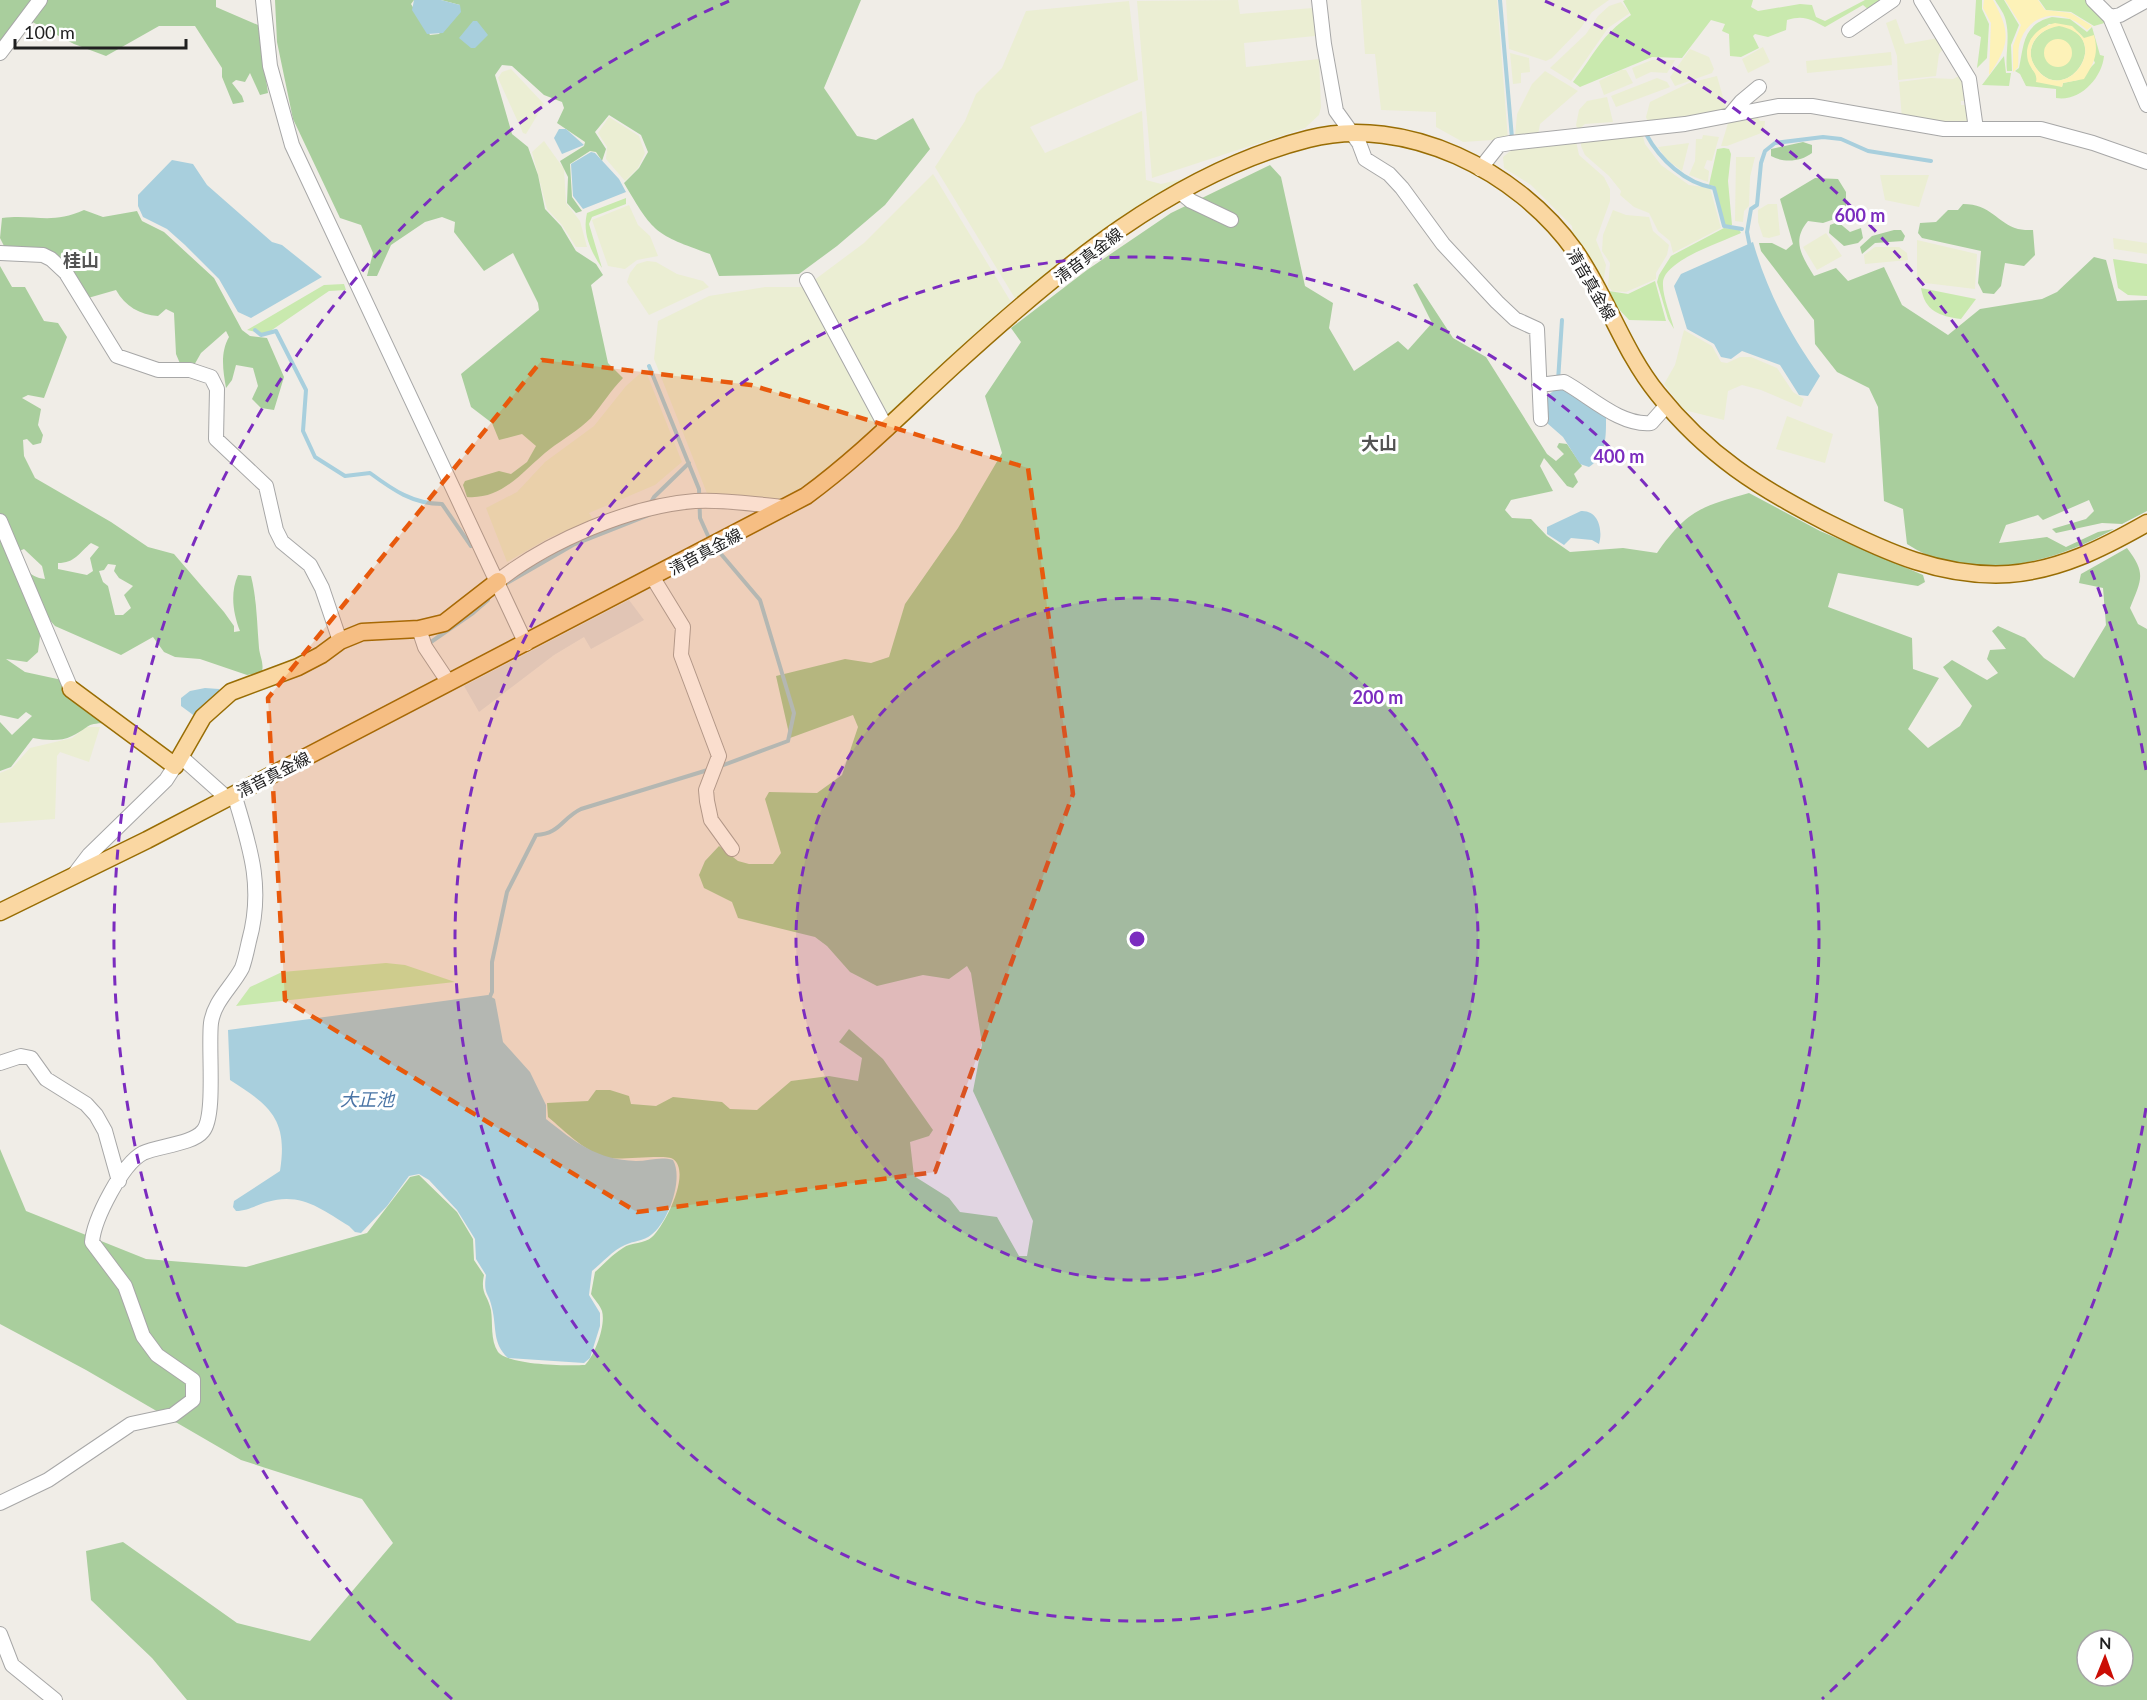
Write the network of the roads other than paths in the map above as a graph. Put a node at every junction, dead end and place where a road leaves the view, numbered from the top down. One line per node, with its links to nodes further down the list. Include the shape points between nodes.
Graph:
1 (39, 0): 10 (street)
2 (263, 0): 30 (street, via 270,66 292,145)
3 (1319, 0): 15 (street, via 1336,111)
4 (1893, 0): 9 (street)
5 (1921, 0): 14 (street, via 1969,79)
6 (2093, 0): 8 (street)
7 (2147, 0): 8 (street)
8 (2110, 17): 12 (street)
9 (1849, 30)
10 (0, 53)
11 (1759, 87): 13 (street)
12 (2147, 105)
13 (1730, 115): 14 (street, via 1778,106 1812,106 1913,125); 17 (street, via 1685,124 1510,143 1499,146)
14 (1976, 129): 16 (street, via 2041,129)
15 (1349, 133): 17 (main road, 清音真金線, via 1414,140); 18 (main road, 清音真金線, via 1264,152); 22 (street, via 1359,143 1365,159 1402,188 1443,244 1497,302 1515,319 1537,329)
16 (2147, 162)
17 (1480, 169): 23 (main road, 清音真金線, via 1522,196 1569,243 1641,371)
18 (1180, 192): 19 (street); 25 (main road, 清音真金線, via 1116,233 1020,307)
19 (1231, 220)
20 (0, 253): 32 (street, via 43,255 51,259 66,273 117,356 158,370 190,370 211,377 217,389 216,439 266,486 276,530 282,542 310,566 322,588)
21 (807, 280): 25 (street)
22 (1539, 386): 23 (street, via 1558,381 1618,416 1643,424 1651,423); 24 (street)
23 (1667, 405): 28 (main road, 清音真金線, via 1708,449 1772,494 1864,541 1928,566 1989,574 2044,569 2096,551)
24 (1541, 419)
25 (887, 429): 26 (main road, 清音真金線, via 835,476)
26 (787, 507): 29 (main road, 清音真金線); 30 (street, via 700,501 646,511 585,531)
27 (0, 521): 35 (street)
28 (2147, 523)
29 (653, 578): 33 (main road, 清音真金線); 38 (street, via 683,627 681,655 719,756 706,790 711,820)
30 (498, 581): 31 (main road, via 454,618); 33 (street)
31 (419, 629): 32 (main road, via 362,632); 34 (street, via 425,647)
32 (339, 641): 36 (main road, via 309,662 224,698 203,717)
33 (526, 644): 34 (main road, 清音真金線)
34 (449, 683): 37 (main road, 清音真金線)
35 (71, 689): 36 (main road)
36 (177, 760): 37 (street); 39 (street, via 166,780 89,855)
37 (230, 796): 39 (main road, 清音真金線); 42 (street, via 255,874 257,904 242,967 216,1006 211,1021 209,1114 203,1131 195,1137 145,1152)
38 (732, 849)
39 (70, 880): 40 (main road, 清音真金線)
40 (0, 912)
41 (0, 1063): 42 (street, via 21,1056 31,1058 46,1079 86,1104 105,1131)
42 (119, 1181): 43 (street, via 93,1225 92,1242 125,1286 143,1336 157,1355 193,1380 193,1400 173,1414 131,1424 48,1480)
43 (0, 1503)
44 (0, 1634): 45 (street, via 12,1665)
45 (55, 1700)

